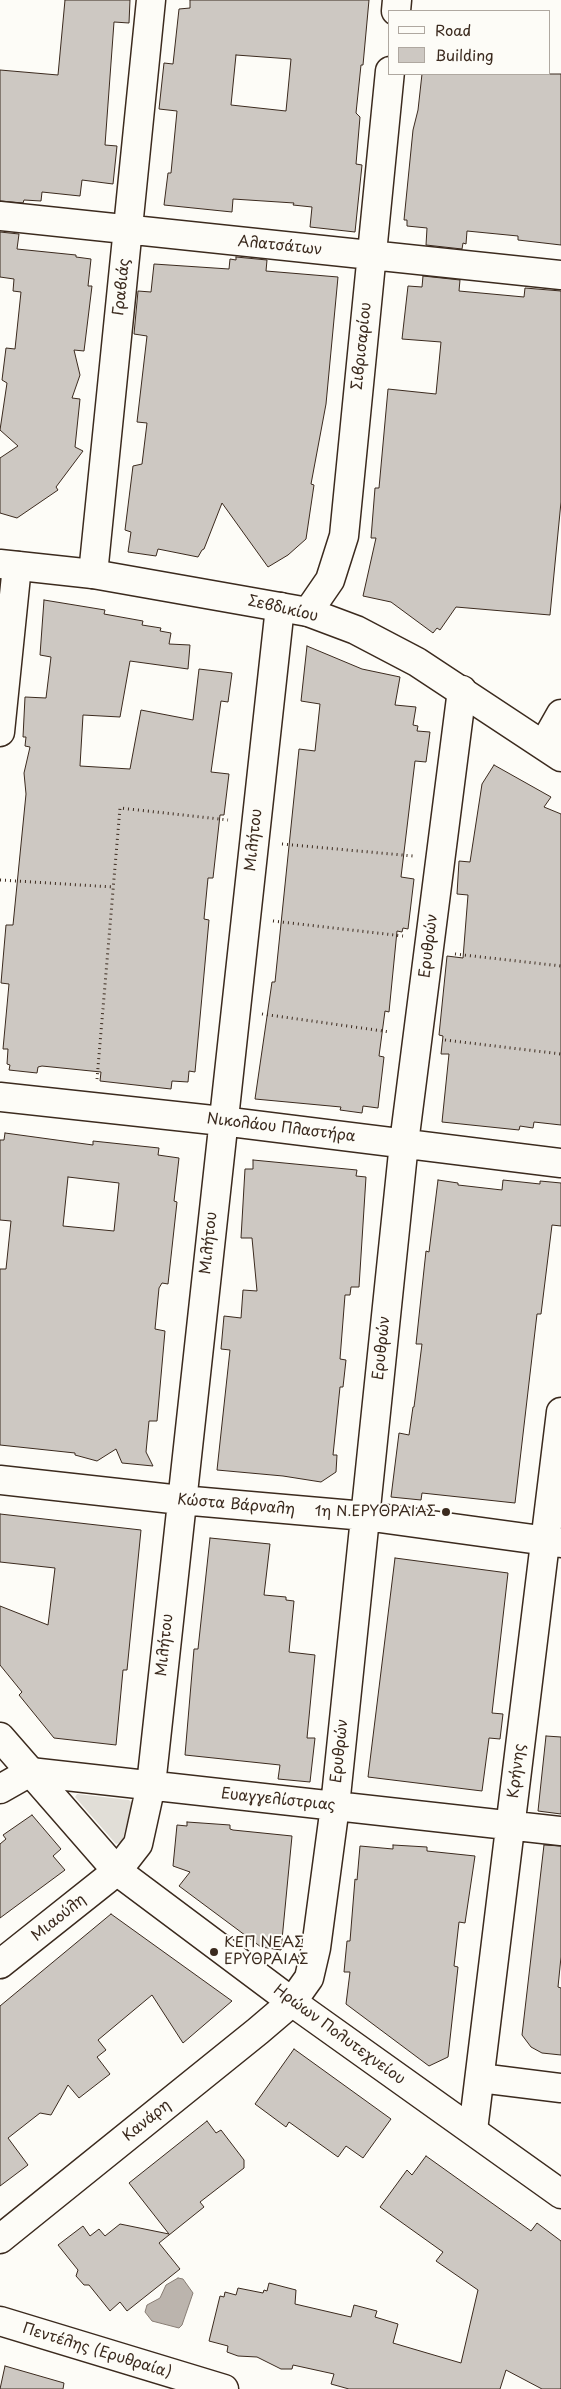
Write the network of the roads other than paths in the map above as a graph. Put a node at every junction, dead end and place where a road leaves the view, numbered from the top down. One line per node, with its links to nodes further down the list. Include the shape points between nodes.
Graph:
1 (151, 0): 4 (street, Γραβιάς)
2 (390, 75): 5 (street, Σιβρισαρίου)
3 (0, 216): 4 (street, Αλατσάτων)
4 (128, 230): 5 (street, Αλατσάτων); 8 (street, Γραβιάς)
5 (371, 255): 6 (street, Αλατσάτων); 10 (street, Σιβρισαρίου, via 344,536 330,580)
6 (561, 275)
7 (8, 565): 8 (street, Σεβδικίου); 13 (street)
8 (93, 574): 9 (street, Σεβδικίου)
9 (280, 607): 10 (street, Σεβδικίου); 16 (street, Μιλήτου)
10 (308, 612): 11 (street, Σεβδικίου, via 356,630)
11 (462, 690): 14 (street, Σεβδικίου); 17 (street, Ερυθρών)
12 (561, 714): 14 (street)
13 (0, 732)
14 (552, 751)
15 (0, 1097): 16 (street, Νικολάου Πλαστήρα)
16 (222, 1121): 17 (street, Νικολάου Πλαστήρα); 21 (street, Μιλήτου)
17 (404, 1143): 18 (street, Νικολάου Πλαστήρα); 22 (street, Ερυθρών)
18 (561, 1164)
19 (561, 1412): 23 (street, Κρήνης)
20 (0, 1480): 21 (street, Κώστα Βάρναλη)
21 (181, 1500): 22 (street, Κώστα Βάρναλη); 26 (street, Μιλήτου)
22 (365, 1516): 23 (street, Κώστα Βάρναλη); 28 (street, Ερυθρών)
23 (554, 1542): 29 (street, Κρήνης)
24 (0, 1737): 25 (street, Ηρώων Πολυτεχνείου)
25 (30, 1772): 26 (street, Ευαγγελίστριας); 27 (street); 31 (street, Ηρώων Πολυτεχνείου)
26 (151, 1785): 28 (street, Ευαγγελίστριας); 31 (street, Μιλήτου, via 138,1844)
27 (0, 1789)
28 (335, 1806): 29 (street, Ευαγγελίστριας); 33 (street, Ερυθρών, via 316,1948 309,1978)
29 (510, 1826): 30 (street, Ευαγγελίστριας); 34 (street, Κρήνης)
30 (561, 1832)
31 (117, 1871): 32 (street, Μιαούλη); 33 (street, Ηρώων Πολυτεχνείου)
32 (0, 1964)
33 (292, 2002): 36 (street, Ηρώων Πολυτεχνείου); 38 (street, Κανάρη)
34 (480, 2078): 35 (street); 36 (street, Κρήνης)
35 (561, 2088)
36 (473, 2130): 37 (street, Ηρώων Πολυτεχνείου)
37 (561, 2194)
38 (0, 2239)
39 (0, 2322): 40 (street, Πεντέλης (Ερυθραία))
40 (224, 2389)

